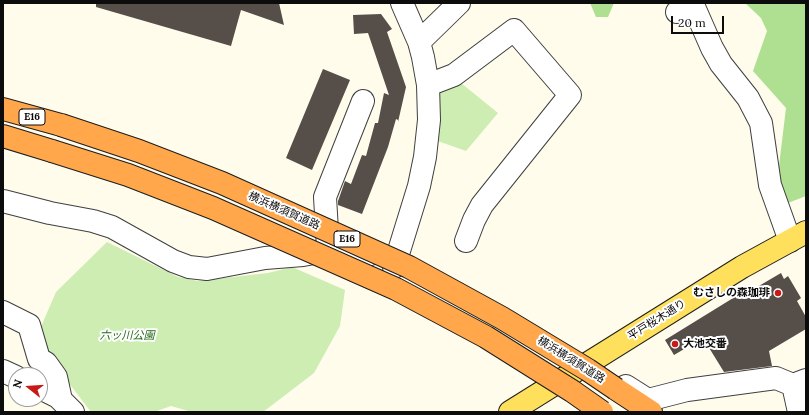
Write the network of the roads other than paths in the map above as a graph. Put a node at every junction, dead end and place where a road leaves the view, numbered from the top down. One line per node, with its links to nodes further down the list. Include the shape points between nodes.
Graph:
1 (402, 3): 4 (street)
2 (460, 3): 4 (street)
3 (692, 8): 10 (street, via 721,64 748,98 761,123 770,185)
4 (419, 42): 5 (street)
5 (428, 85): 11 (street, via 454,74 514,30 570,95 482,205); 13 (street, via 429,120 425,158)
6 (363, 101): 12 (street, via 325,197)
7 (3, 109): 21 (highway, 横浜横須賀道路 / E16, bridge, via 139,151 222,184 409,267 502,318)
8 (3, 136): 20 (highway, E16, bridge, via 128,175 178,194 396,289 486,337)
9 (3, 201): 12 (street, via 112,227 173,261 189,267 207,269)
10 (798, 236): 15 (main road, 平戸桜木通り, via 742,267)
11 (466, 241)
12 (328, 250): 13 (street, via 340,248 366,254)
13 (394, 267): 15 (street, via 557,358)
14 (3, 312): 18 (street, via 29,325 39,358 56,377)
15 (583, 366): 16 (street, via 599,368 648,400 687,390 776,378); 19 (main road, 平戸桜木通り)
16 (800, 383): 22 (street)
17 (48, 392): 18 (street)
18 (67, 406)
19 (510, 412)
20 (602, 412)
21 (651, 412)
22 (799, 412)

